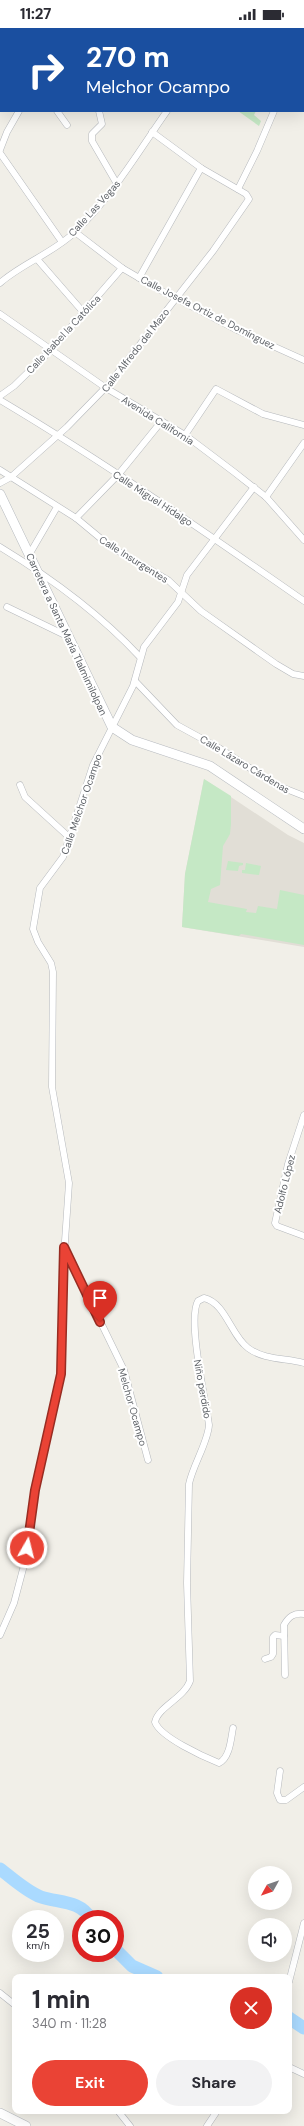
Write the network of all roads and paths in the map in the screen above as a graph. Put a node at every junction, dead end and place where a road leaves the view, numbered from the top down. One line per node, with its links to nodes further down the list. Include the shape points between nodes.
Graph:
1 (18, 112): 8 (street)
2 (58, 112): 6 (street)
3 (99, 112): 11 (street, via 102,124 92,134 92,141)
4 (166, 112): 7 (street, Calle Las Vegas)
5 (274, 112): 12 (street)
6 (67, 125)
7 (152, 132): 10 (street); 11 (street, Calle Las Vegas)
8 (0, 150)
9 (0, 153): 14 (street)
10 (201, 168): 12 (street); 17 (street)
11 (117, 184): 13 (street, Calle Las Vegas)
12 (238, 189): 19 (street, Calle Alfredo del Mazo, via 249,197 226,234)
13 (75, 232): 14 (street, Calle Las Vegas); 16 (street, Calle Josefa Ortiz de Domínguez)
14 (62, 242): 15 (street, Calle Las Vegas)
15 (37, 259): 18 (street, Calle Las Vegas); 20 (street)
16 (122, 268): 17 (street, Calle Josefa Ortiz de Domínguez); 20 (street, Calle Isabel la Católica)
17 (139, 278): 19 (street, Calle Josefa Ortiz de Domínguez)
18 (0, 283)
19 (176, 298): 23 (street, Calle Josefa Ortiz de Domínguez); 24 (street, Calle Alfredo del Mazo)
20 (84, 313): 22 (street, Calle Isabel la Católica)
21 (0, 314): 22 (street, Avenida California)
22 (51, 350): 24 (street, Avenida California); 25 (street, Calle Isabel la Católica)
23 (304, 360)
24 (106, 388): 27 (street, Avenida California); 29 (street, Calle Alfredo del Mazo)
25 (0, 396)
26 (0, 400): 29 (street, Calle Miguel Hidalgo)
27 (161, 422): 30 (street, Avenida California); 33 (street)
28 (304, 425): 30 (street, via 263,414 216,389)
29 (58, 435): 33 (street, Calle Miguel Hidalgo); 34 (street, Calle Alfredo del Mazo)
30 (185, 435): 36 (street, Avenida California)
31 (304, 443): 38 (street)
32 (0, 470): 34 (street, Calle Insurgentes)
33 (118, 475): 40 (street); 41 (street, Calle Miguel Hidalgo)
34 (11, 477): 35 (street, Calle Alfredo del Mazo); 39 (street, Calle Insurgentes)
35 (0, 484)
36 (254, 487): 38 (street, Avenida California); 41 (street, Calle Melchor Ocampo)
37 (0, 494): 44 (main road, Carretera a Santa María Tlalmimilolpan)
38 (266, 497): 42 (street, Avenida California)
39 (57, 507): 40 (street, Calle Insurgentes); 44 (street)
40 (76, 518): 46 (street, Calle Insurgentes, via 111,547 168,580)
41 (215, 539): 46 (street, Calle Melchor Ocampo, via 187,575); 47 (street, Calle Miguel Hidalgo)
42 (304, 540)
43 (0, 547): 45 (street)
44 (29, 555): 45 (main road, Carretera a Santa María Tlalmimilolpan)
45 (36, 570): 49 (main road, Carretera a Santa María Tlalmimilolpan); 50 (street, via 90,609)
46 (181, 591): 50 (street, Calle Melchor Ocampo, via 178,602 146,644); 51 (street, Calle Insurgentes, via 202,611 276,664 289,672)
47 (304, 602)
48 (7, 607): 49 (street)
49 (67, 636): 53 (main road, Carretera a Santa María Tlalmimilolpan)
50 (140, 657): 52 (street, Calle Melchor Ocampo)
51 (304, 676)
52 (135, 681): 53 (street, Calle Melchor Ocampo); 55 (street, Calle Lázaro Cárdenas, via 177,725 220,748 276,785)
53 (112, 727): 56 (main road, Carretera a Santa María Tlalmimilolpan, via 132,740 210,766); 57 (street, Calle Melchor Ocampo, via 91,770)
54 (20, 785): 57 (street, via 26,797)
55 (304, 796)
56 (304, 829)
57 (70, 838): 60 (street, Calle Melchor Ocampo, via 64,857 40,888 33,929 53,972 52,1087 69,1183)
58 (304, 1115): 59 (street, Adolfo López, via 286,1171 275,1223)
59 (304, 1236)
60 (64, 1247): 62 (street, Melchor Ocampo, via 124,1370); 64 (street, Calle Melchor Ocampo, via 61,1374 35,1490 26,1559 19,1589)
61 (304, 1363): 68 (street, Niño perdido, via 252,1351 241,1342 210,1300 200,1299 196,1304 197,1355 210,1426 189,1484 187,1583 190,1681 182,1694 155,1722 159,1729 177,1741 219,1763 227,1755)
62 (148, 1460)
63 (304, 1614): 65 (street, via 293,1614 288,1618 284,1625)
64 (0, 1635)
65 (284, 1636): 66 (street, via 273,1637 273,1654); 67 (street)
66 (265, 1659)
67 (285, 1675)
68 (233, 1728)
69 (280, 1772): 70 (street, via 277,1793 280,1800 286,1800)
70 (304, 1787)
71 (304, 1923): 72 (street)
72 (291, 1974)
73 (0, 1993): 74 (street)
74 (12, 2003)
75 (292, 2068): 76 (street)
76 (304, 2074)
77 (0, 2113): 80 (main road)
78 (120, 2114): 81 (street)
79 (215, 2114): 82 (street)
80 (26, 2126)
81 (130, 2126)
82 (207, 2126)

